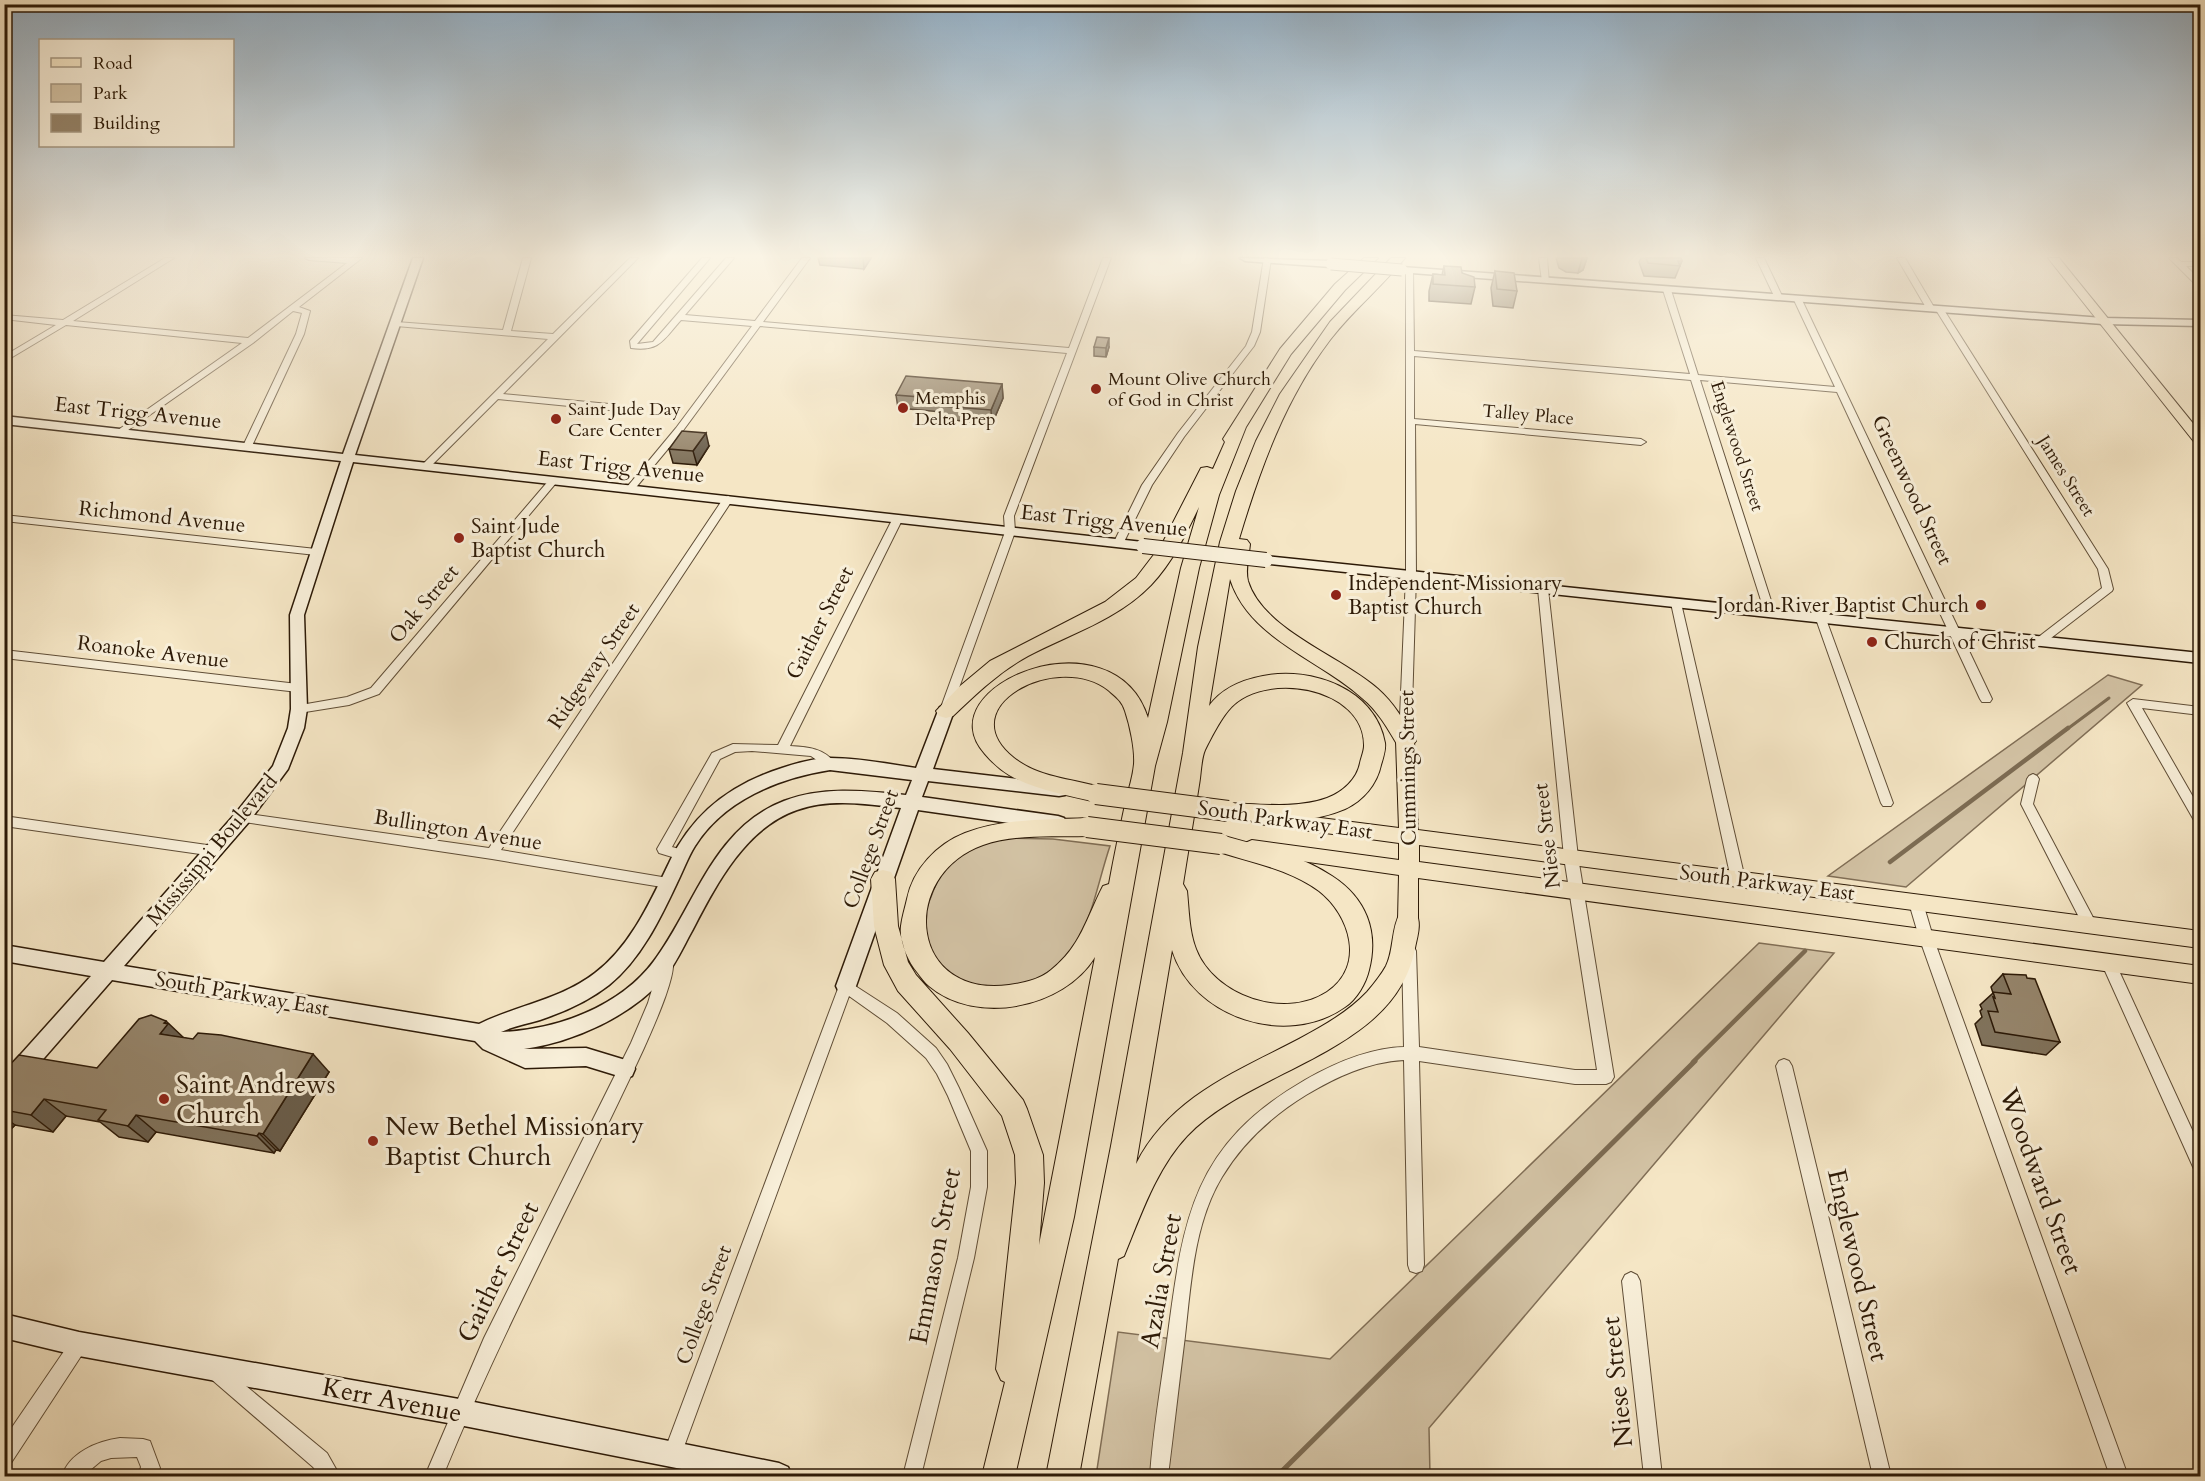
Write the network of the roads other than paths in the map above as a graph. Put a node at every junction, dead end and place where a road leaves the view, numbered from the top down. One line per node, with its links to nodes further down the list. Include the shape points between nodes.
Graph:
1 (57, 327): 27 (street)
2 (107, 327): 24 (street)
3 (268, 327): 24 (street)
4 (302, 327): 38 (street)
5 (395, 327): 39 (main road, Mississippi Boulevard)
6 (434, 327): 22 (street)
7 (508, 327): 22 (street)
8 (565, 327): 23 (street)
9 (646, 327): 10 (street, via 634,346 656,344)
10 (670, 327)
11 (755, 327): 42 (street)
12 (804, 327): 25 (street)
13 (1080, 327): 25 (street, College Street)
14 (1257, 327): 48 (street, via 1250,346 1147,484)
15 (1305, 327): 34 (highway, via 1264,384)
16 (1333, 327): 46 (highway, via 1294,382 1258,453)
17 (1409, 327): 26 (street, Cummings Street)
18 (1679, 327): 28 (street, Englewood Street)
19 (1811, 327): 29 (street, Greenwood Street)
20 (1947, 327): 56 (street, James Street, via 2103,569 2108,589)
21 (2108, 327): 36 (main road)
22 (506, 333): 23 (street)
23 (555, 337): 30 (street)
24 (250, 341): 35 (street)
25 (1071, 351): 47 (street, College Street, via 1009,516)
26 (1411, 353): 28 (street); 33 (street, Cummings Street)
27 (4, 360)
28 (1695, 377): 29 (street); 53 (street, Englewood Street)
29 (1841, 390): 55 (street, Greenwood Street)
30 (495, 396): 31 (street); 40 (street)
31 (620, 408)
32 (4, 420): 35 (main road, East Trigg Avenue)
33 (1411, 421): 37 (street, Talley Place); 50 (street, Cummings Street)
34 (1239, 428): 62 (highway, via 1209,469 1160,563 1143,582 1114,605 1004,661); 68 (highway, via 1200,531)
35 (121, 432): 38 (main road, East Trigg Avenue)
36 (2200, 440)
37 (1641, 442)
38 (248, 446): 39 (main road, East Trigg Avenue)
39 (348, 458): 40 (main road, East Trigg Avenue); 49 (main road, Mississippi Boulevard)
40 (425, 467): 41 (main road, East Trigg Avenue)
41 (553, 481): 42 (main road, East Trigg Avenue); 61 (street, Oak Street, via 375,692 349,701)
42 (630, 489): 43 (main road, East Trigg Avenue)
43 (728, 499): 45 (main road, East Trigg Avenue); 82 (street, Ridgeway Street)
44 (4, 518): 49 (street, Richmond Avenue)
45 (898, 518): 47 (main road, East Trigg Avenue); 65 (street, Gaither Street)
46 (1237, 519): 64 (highway, via 1241,545 1239,580 1246,598 1281,632 1369,692); 66 (highway, via 1213,621)
47 (1011, 532): 48 (main road, East Trigg Avenue); 62 (street, College Street)
48 (1118, 544): 50 (main road, East Trigg Avenue, bridge)
49 (316, 552): 59 (main road, Mississippi Boulevard, via 297,615)
50 (1411, 576): 51 (main road, East Trigg Avenue); 64 (street, Cummings Street)
51 (1543, 589): 52 (main road, East Trigg Avenue); 84 (street, Niese Street)
52 (1676, 603): 53 (main road, East Trigg Avenue); 89 (street)
53 (1770, 614): 54 (main road, East Trigg Avenue)
54 (1821, 619): 55 (main road, East Trigg Avenue); 73 (street)
55 (1955, 633): 56 (main road, East Trigg Avenue); 60 (street, Greenwood Street)
56 (2038, 642): 58 (main road, East Trigg Avenue)
57 (4, 654): 59 (street, Roanoke Avenue)
58 (2200, 658)
59 (298, 688): 61 (main road, Mississippi Boulevard)
60 (1986, 699)
61 (299, 709): 75 (main road, Mississippi Boulevard, via 280,769)
62 (946, 711): 69 (main road, College Street)
63 (2200, 711): 76 (street, via 2133,703)
64 (1405, 741): 79 (main road, Cummings Street)
65 (782, 749): 67 (street, via 814,752); 83 (street, via 733,748 716,756 664,849)
66 (1194, 753): 74 (highway, via 1227,699 1259,682 1280,679 1313,683 1335,691 1364,716 1372,734 1374,755 1364,780 1348,797 1333,805 1294,812); 86 (highway)
67 (830, 764): 69 (main road, South Parkway East); 83 (main road, South Parkway East, via 782,774 740,793 703,824)
68 (1144, 766): 71 (highway, via 1135,710 1126,694 1104,678 1073,669 1051,670 1029,674 1003,688 989,703 984,718 985,736 994,752 1024,774); 85 (highway)
69 (922, 774): 71 (main road, South Parkway East); 72 (main road, College Street)
70 (2033, 779): 94 (street, via 2027,804)
71 (1096, 794): 74 (main road, South Parkway East, bridge)
72 (913, 802): 78 (main road, South Parkway East); 88 (main road, College Street); 98 (main road, South Parkway East, via 847,797 813,799 765,818 717,867)
73 (1887, 803)
74 (1228, 811): 79 (main road, South Parkway East)
75 (242, 818): 81 (main road, Mississippi Boulevard); 82 (street, Bullington Avenue)
76 (2200, 819)
77 (4, 821): 81 (street)
78 (1087, 827): 80 (main road, South Parkway East, bridge); 85 (highway, via 998,832 973,839 943,857 928,875 914,909 913,939 928,970 947,985 979,998 1006,999 1042,988 1062,976 1082,956)
79 (1409, 838): 84 (main road, South Parkway East); 87 (main road, Cummings Street)
80 (1221, 844): 86 (highway, via 1304,872 1336,892 1349,907 1360,930 1362,954 1355,977 1335,999 1309,1011 1278,1015 1238,1007 1217,995 1195,973 1185,956); 87 (main road, South Parkway East)
81 (214, 851): 100 (main road, Mississippi Boulevard)
82 (492, 854): 90 (street, Bullington Avenue)
83 (682, 855): 90 (main road, South Parkway East)
84 (1571, 857): 89 (main road, South Parkway East); 91 (street, Niese Street)
85 (1125, 859): 117 (highway, via 1060,1217)
86 (1172, 866): 112 (highway)
87 (1409, 868): 91 (main road, South Parkway East); 93 (main road, Cummings Street)
88 (883, 879): 102 (main road, College Street); 117 (highway, via 886,926 896,965 1013,1109 1029,1155 1030,1183)
89 (1738, 879): 92 (main road, South Parkway East)
90 (668, 883): 103 (main road, South Parkway East, via 629,952 602,979 571,998 506,1020)
91 (1576, 890): 95 (main road, South Parkway East); 107 (street, Niese Street)
92 (1916, 903): 94 (main road, South Parkway East); 95 (street, Woodward Street)
93 (1408, 920): 104 (street, Cummings Street); 112 (highway, via 1396,971 1365,1009 1314,1044 1240,1080 1209,1100 1161,1146 1148,1167)
94 (2090, 925): 96 (main road, South Parkway East)
95 (1926, 937): 99 (main road, South Parkway East); 131 (street, Woodward Street)
96 (2200, 940)
97 (4, 953): 100 (main road, South Parkway East)
98 (667, 959): 103 (main road, South Parkway East, via 633,994 598,1015 528,1039); 106 (street, Gaither Street, via 663,985)
99 (2108, 962): 101 (main road, South Parkway East); 109 (street)
100 (110, 971): 103 (main road, South Parkway East); 108 (main road, Mississippi Boulevard)
101 (2200, 975)
102 (846, 986): 118 (street, College Street); 126 (street, Emmason Street, via 892,1018 931,1053 954,1093 979,1151 979,1187 966,1258)
103 (484, 1037): 106 (main road, South Parkway East, via 525,1059 586,1057)
104 (1411, 1053): 107 (street, Azalia Street, via 1575,1077); 110 (street, Cummings Street); 128 (street, Azalia Street, via 1386,1053 1318,1081 1286,1100 1229,1151 1203,1197 1188,1247)
105 (1784, 1066): 130 (street, Englewood Street)
106 (625, 1069): 116 (street, Gaither Street)
107 (1606, 1077)
108 (4, 1089)
109 (2200, 1164)
110 (1416, 1265)
111 (1631, 1281): 129 (street, Niese Street)
112 (1099, 1283): 120 (highway)
113 (4, 1326): 114 (main road, Kerr Avenue)
114 (79, 1344): 115 (main road, Kerr Avenue); 119 (street)
115 (209, 1366): 116 (main road, Kerr Avenue); 123 (street, via 320,1460)
116 (459, 1412): 118 (main road, Kerr Avenue); 124 (street, Gaither Street)
117 (1005, 1443): 127 (highway)
118 (672, 1455): 125 (main road, Kerr Avenue)
119 (4, 1456)
120 (1063, 1472)
121 (71, 1476): 122 (street, via 85,1459 115,1446 143,1448 151,1468)
122 (147, 1476)
123 (331, 1476)
124 (434, 1476)
125 (779, 1476)
126 (912, 1476)
127 (998, 1476)
128 (1159, 1476)
129 (1653, 1476)
130 (1882, 1476)
131 (2120, 1476)

